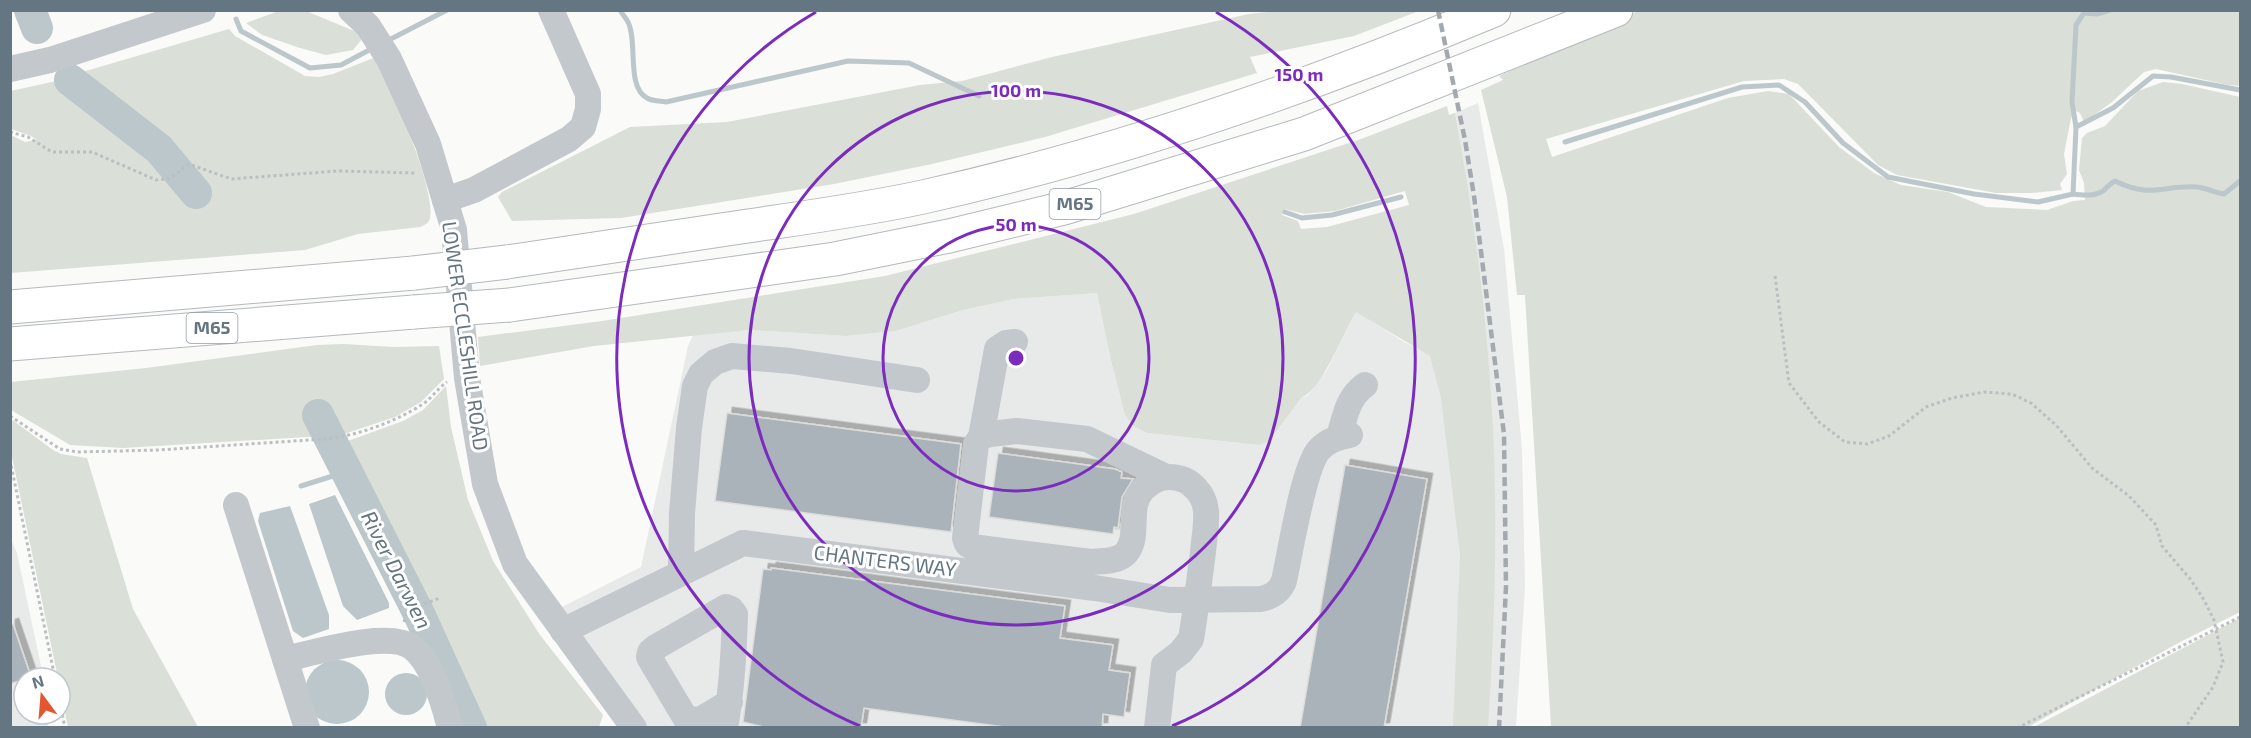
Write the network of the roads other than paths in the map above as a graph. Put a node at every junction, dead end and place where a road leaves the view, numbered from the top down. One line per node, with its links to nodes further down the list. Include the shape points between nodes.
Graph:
1 (203, 10): 6 (street, via 50,60)
2 (551, 10): 7 (street, via 588,94 583,127 569,139 485,184)
3 (1494, 10): 8 (highway, M65, bridge, via 1292,91 1167,132 921,197 507,262)
4 (1616, 10): 9 (highway, M65, bridge, via 1304,134 1064,208 949,236 835,259 510,305)
5 (364, 21): 7 (street, LOWER ECCLESHILL ROAD, via 389,59 428,144)
6 (10, 69)
7 (445, 200): 20 (street, LOWER ECCLESHILL ROAD, via 454,230 467,378 486,484 515,564)
8 (10, 307)
9 (213, 328): 11 (highway, M65); 12 (highway, M65)
10 (1015, 342): 15 (street, via 997,349)
11 (10, 344)
12 (10, 358)
13 (917, 380): 18 (street, via 732,356 701,374 695,386 689,428)
14 (1365, 386): 19 (street, CHANTERS WAY, via 1349,404 1345,436 1319,450 1313,459 1279,590 1261,599)
15 (981, 437): 16 (street, via 1017,430 1087,439); 16 (street, via 976,444 965,531 967,544 972,547 1091,562 1119,558 1131,544 1136,498 1143,488)
16 (1160, 479): 19 (street, via 1178,478 1190,483 1205,503)
17 (236, 505): 21 (street)
18 (681, 573): 19 (street, CHANTERS WAY, via 743,543 1170,600); 20 (street, CHANTERS WAY)
19 (1197, 600): 28 (street, via 1191,639 1164,665)
20 (563, 631): 23 (street, LOWER ECCLESHILL ROAD)
21 (285, 659): 24 (street); 25 (street, via 377,640 398,641 413,648 430,670)
22 (730, 702): 27 (street)
23 (615, 716): 26 (street, LOWER ECCLESHILL ROAD)
24 (307, 728)
25 (450, 728)
26 (634, 728)
27 (725, 728)
28 (1157, 728)

